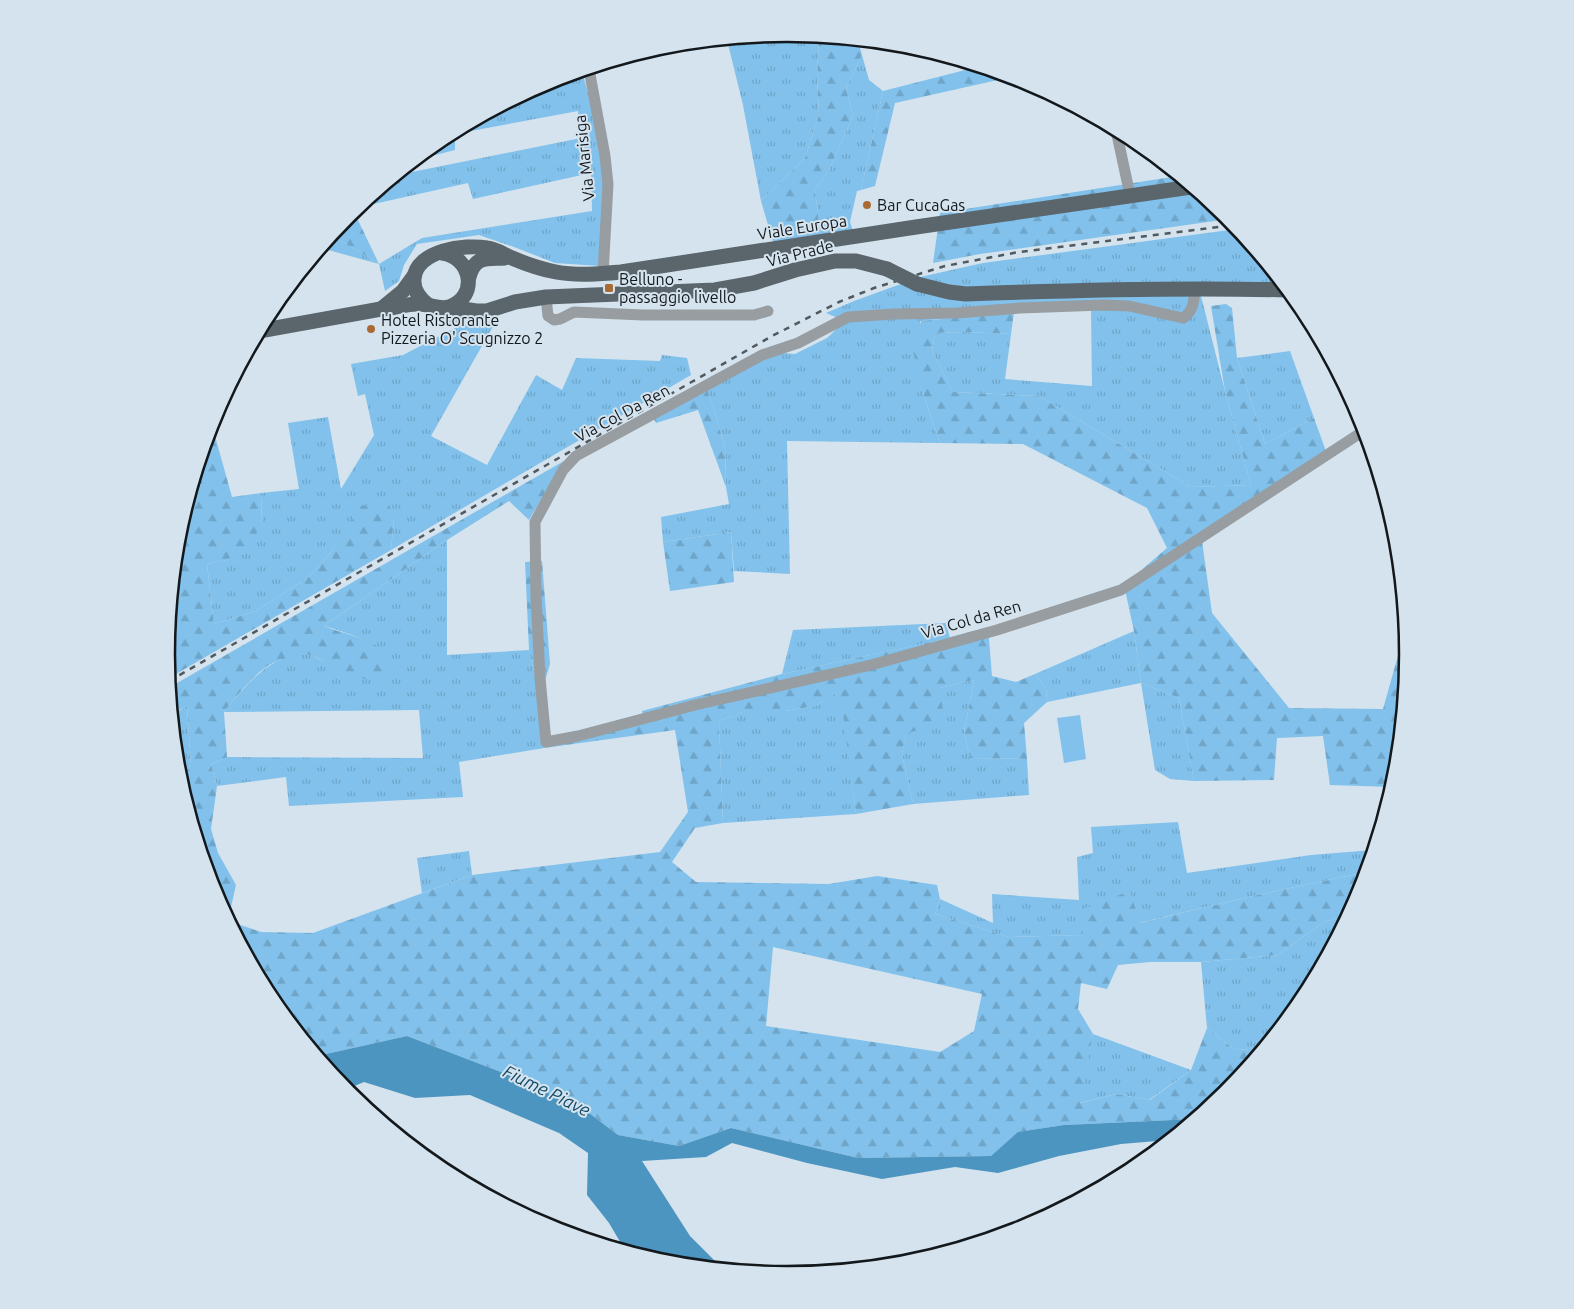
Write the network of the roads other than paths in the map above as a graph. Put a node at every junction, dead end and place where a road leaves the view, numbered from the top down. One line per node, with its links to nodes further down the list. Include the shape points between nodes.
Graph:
1 (590, 75): 7 (street, Via Marisiga, via 608,184)
2 (1118, 140): 4 (street)
3 (1183, 187): 4 (main road, Viale Europa)
4 (1130, 195): 7 (main road, Viale Europa)
5 (440, 253): 6 (main road, Viale Europa, via 474,246 489,248); 8 (main road, via 422,260); 9 (main road, via 459,259 466,267)
6 (509, 257): 7 (main road, Viale Europa, via 557,272); 9 (main road, Viale Europa, via 478,261 471,270)
7 (603, 274)
8 (414, 276): 13 (main road, via 417,293); 16 (main road, via 403,291)
9 (469, 281): 14 (main road, Via Prade, via 476,298); 15 (main road, via 466,294)
10 (1194, 288): 11 (main road, Via Prade); 12 (main road, Via Prade, bridge, via 966,294 917,284 887,269 856,261 835,261 724,289); 21 (street, Via Col Da Ren, via 1190,314 1183,318 1129,306 1103,305 848,316 798,343 766,353 576,456 563,470 535,522 540,678)
11 (1279, 290)
12 (546, 297): 14 (main road, Via Prade); 17 (street, via 548,316 554,320 574,312 754,315)
13 (428, 305): 15 (main road); 16 (main road)
14 (501, 306): 15 (main road, Via Prade, via 487,311)
15 (449, 307): 18 (street, via 448,319)
16 (381, 309): 19 (main road)
17 (768, 311)
18 (458, 321)
19 (268, 330)
20 (1358, 435): 21 (street, Via Col da Ren, via 1121,590 997,630 871,665)
21 (546, 742)

